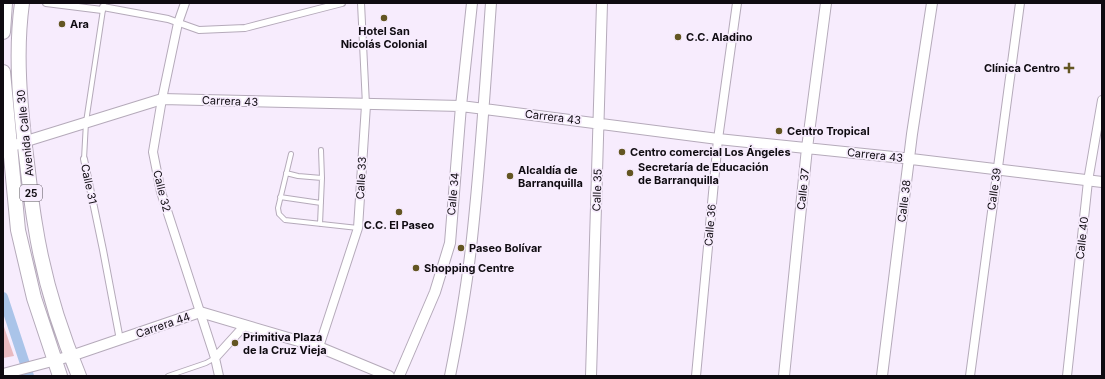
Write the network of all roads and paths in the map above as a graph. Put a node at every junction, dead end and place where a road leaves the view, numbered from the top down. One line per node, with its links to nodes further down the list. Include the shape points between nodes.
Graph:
1 (5, 3): 16 (highway)
2 (22, 3): 26 (highway, Avenida Calle 30 / 25, via 18,51)
3 (46, 3): 14 (street)
4 (185, 3): 15 (street, Calle 32)
5 (342, 3): 15 (street, via 245,28 198,30)
6 (361, 3): 20 (street, Calle 33)
7 (472, 3): 21 (street, Calle 34)
8 (491, 3): 22 (street, Calle 34)
9 (602, 3): 24 (street, Calle 35)
10 (737, 3): 25 (street, Calle 36)
11 (826, 3): 27 (street, Calle 37)
12 (932, 3): 32 (street, Calle 38)
13 (1020, 3): 33 (street, Calle 39)
14 (102, 7): 15 (street); 23 (lane, Calle 31)
15 (178, 22): 18 (street, Calle 32)
16 (3, 32)
17 (3, 72): 28 (highway, Avenida Calle 30 / 25)
18 (162, 99): 20 (street, Carrera 43); 23 (street, Carrera 43); 42 (street, Calle 32, via 153,152 161,192)
19 (1102, 100): 36 (street, Calle 40)
20 (366, 104): 21 (street, Carrera 43); 41 (street, Calle 33)
21 (461, 106): 22 (street, Carrera 43); 55 (street, Calle 34, via 450,243 435,292)
22 (484, 109): 24 (street, Carrera 43); 56 (street, Calle 34, via 470,256)
23 (86, 122): 26 (street, Carrera 43); 31 (lane, Calle 31)
24 (599, 123): 25 (street, Carrera 43); 57 (street, Calle 35)
25 (718, 139): 27 (street, Carrera 43); 58 (street, Calle 36)
26 (25, 142): 28 (street, Carrera 43); 46 (highway, Avenida Calle 30 / 25, via 40,252)
27 (807, 148): 32 (street, Carrera 43); 59 (street, Calle 37)
28 (5, 149): 48 (highway, Avenida Calle 30 / 25, via 24,259)
29 (321, 150): 35 (lane)
30 (290, 154): 34 (lane)
31 (84, 159): 44 (street, Calle 31)
32 (909, 159): 33 (street, Carrera 43); 60 (street, Calle 38)
33 (997, 169): 36 (street, Carrera 43); 61 (street, Calle 39)
34 (286, 173): 35 (lane); 38 (lane)
35 (322, 178): 39 (lane)
36 (1088, 181): 37 (street, Carrera 43); 62 (street, Calle 40)
37 (1102, 182)
38 (280, 197): 39 (lane); 40 (lane, via 279,214 285,220)
39 (321, 203): 40 (lane)
40 (320, 224): 41 (lane)
41 (358, 228): 45 (street, Calle 33)
42 (200, 312): 43 (street, Carrera 44); 44 (street, Carrera 44); 47 (street, Calle 32)
43 (245, 325): 45 (street, Carrera 44); 47 (street)
44 (120, 340): 46 (street, Carrera 44)
45 (319, 347): 54 (street, Carrera 44)
46 (71, 356): 48 (street, Carrera 44); 51 (highway, Avenida Calle 30 / 25)
47 (215, 358): 52 (lane); 53 (street, Calle 32)
48 (54, 361): 49 (street, Carrera 44); 50 (highway, Avenida Calle 30 / 25)
49 (3, 374)
50 (60, 376)
51 (79, 376)
52 (168, 376)
53 (219, 376)
54 (389, 376)
55 (399, 376)
56 (450, 376)
57 (591, 376)
58 (696, 376)
59 (784, 376)
60 (882, 376)
61 (970, 376)
62 (1067, 376)

